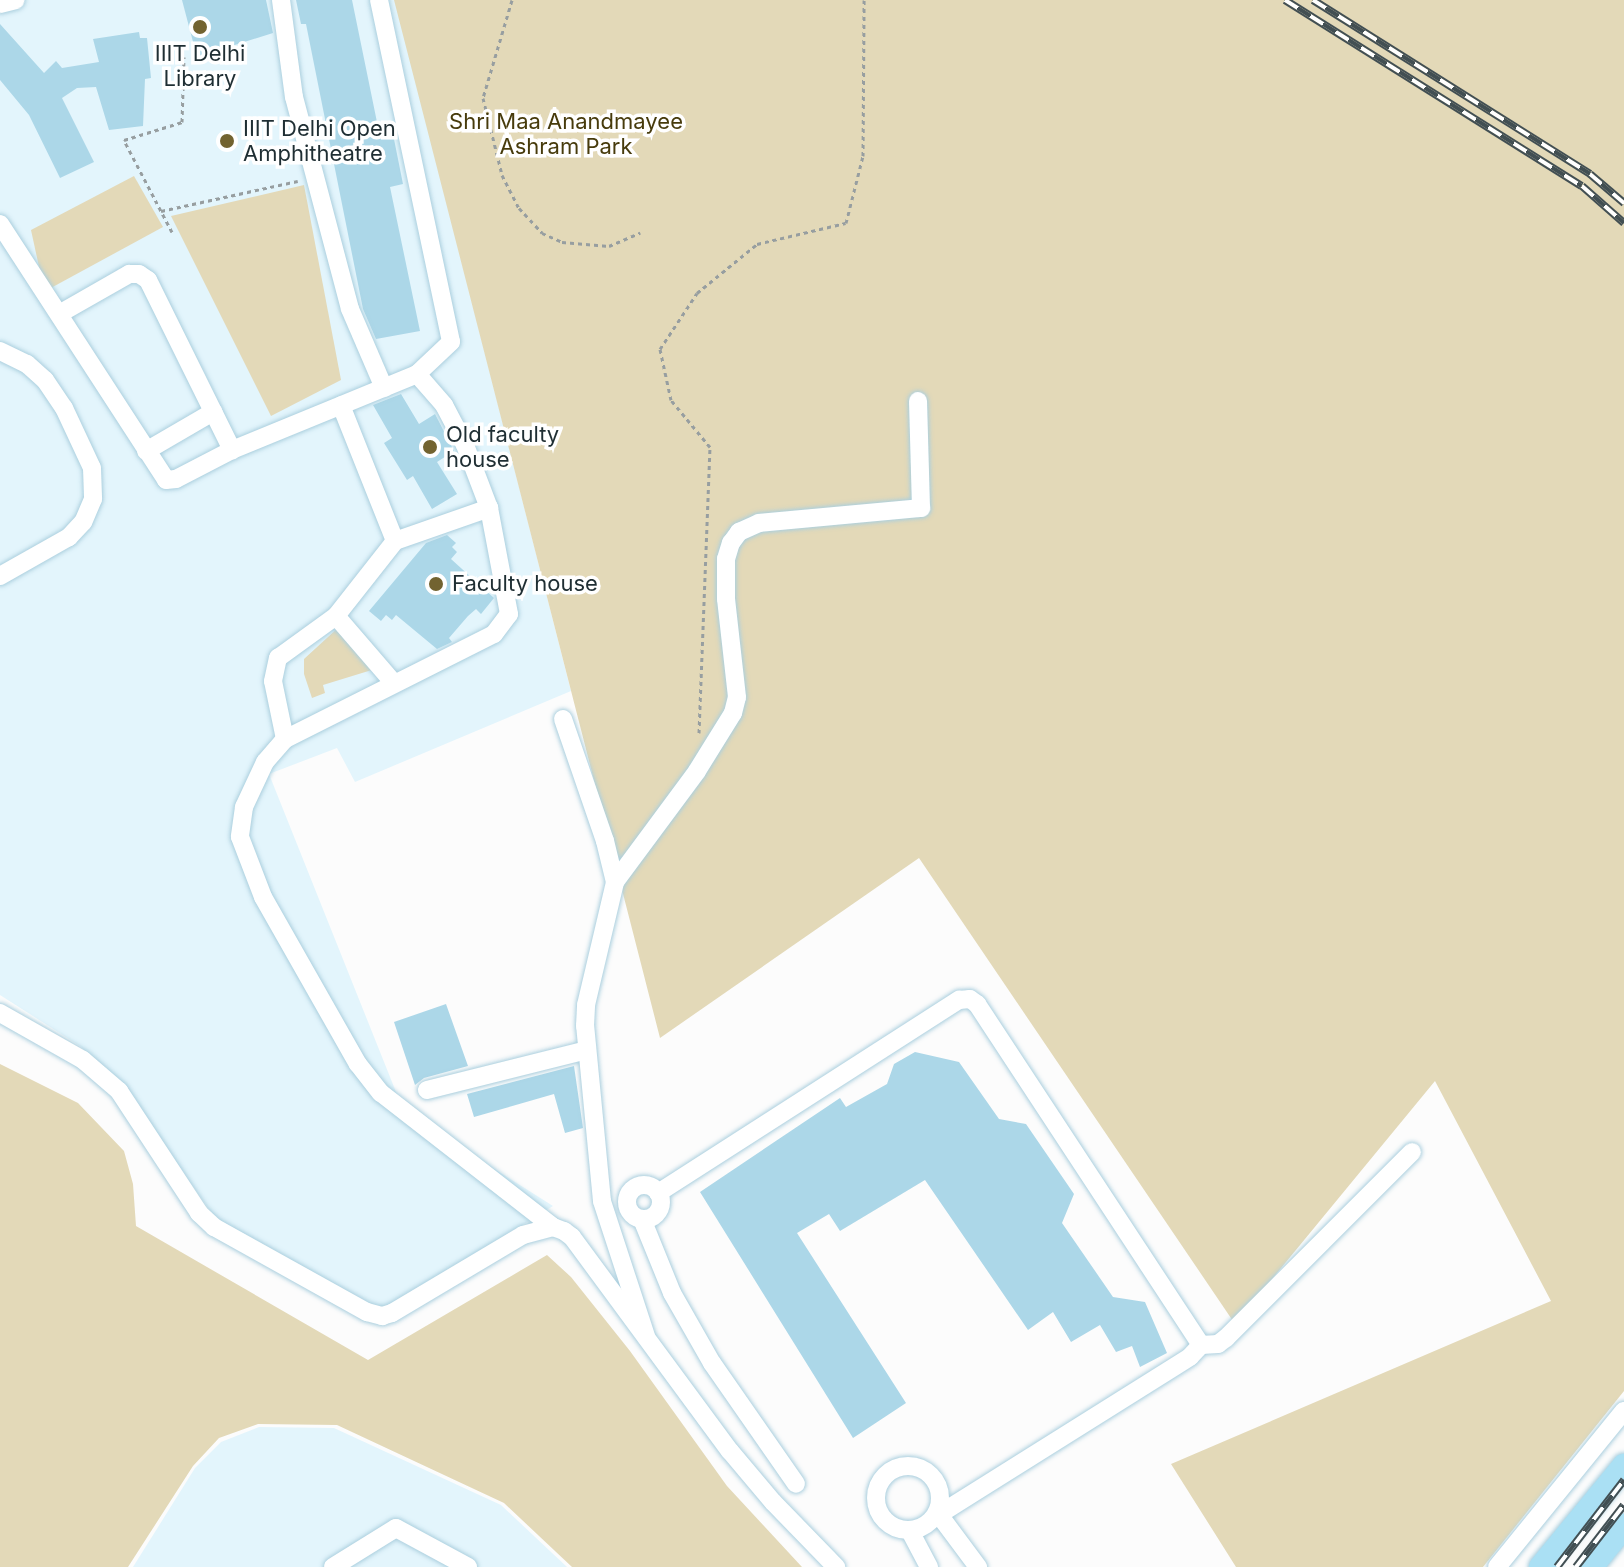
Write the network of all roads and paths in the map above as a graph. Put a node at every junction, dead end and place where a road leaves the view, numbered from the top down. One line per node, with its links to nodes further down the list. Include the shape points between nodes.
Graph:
1 (16, 0): 6 (street)
2 (281, 0): 8 (street, via 294,97)
3 (379, 0): 15 (street, via 451,342)
4 (512, 0): 12 (path, via 483,98 502,175 519,208 542,233 562,242 609,246)
5 (864, 0): 29 (path, via 863,156 846,223 757,244 697,293 660,349 671,400 710,447)
6 (0, 4)
7 (184, 57): 9 (path, via 182,122 124,140)
8 (315, 177): 9 (path); 16 (street, via 350,309)
9 (161, 211): 11 (path)
10 (0, 224): 13 (street)
11 (172, 232)
12 (640, 233)
13 (59, 314): 19 (street, via 119,279 139,274 154,291); 21 (street)
14 (0, 351): 24 (street, via 45,380 64,408 92,468 93,499 69,537)
15 (417, 374): 16 (street); 22 (street, via 444,405)
16 (384, 388): 18 (street)
17 (918, 401): 29 (street, via 921,508 759,523 739,532 731,543 726,599 737,697 728,724)
18 (341, 405): 20 (street); 23 (street)
19 (213, 412): 20 (street); 21 (street)
20 (232, 450): 21 (street, via 172,480 160,476)
21 (146, 451)
22 (489, 508): 23 (street); 26 (street, via 506,590 506,621 494,634)
23 (395, 541): 25 (street)
24 (0, 576)
25 (336, 616): 26 (street); 28 (street, via 274,664)
26 (393, 682): 28 (street)
27 (563, 719): 30 (street)
28 (285, 739): 39 (street, via 265,762 240,822 248,865 263,897 351,1053 381,1093)
29 (697, 771): 30 (street)
30 (615, 882): 32 (street, via 586,1005)
31 (0, 1013): 39 (street, via 83,1060 119,1091 199,1213 214,1227 367,1312 392,1313 523,1235)
32 (587, 1050): 33 (street); 37 (street)
33 (427, 1090)
34 (1412, 1152): 42 (street, via 1226,1338)
35 (658, 1193): 36 (street, via 640,1185); 38 (street, via 657,1214); 42 (street, via 959,1000 970,999)
36 (627, 1200): 37 (street); 38 (street, via 629,1211)
37 (602, 1201): 40 (street)
38 (639, 1218): 40 (street); 44 (street, via 672,1293 712,1363)
39 (553, 1227): 41 (street, via 572,1237)
40 (612, 1236): 41 (street)
41 (646, 1336): 45 (street)
42 (1201, 1345): 48 (street, via 1190,1357)
43 (1624, 1411): 56 (street)
44 (770, 1446): 45 (street); 47 (street)
45 (741, 1464): 53 (street)
46 (1624, 1466): 57 (main road)
47 (796, 1484)
48 (939, 1513): 49 (street); 49 (street, via 940,1495 931,1475 911,1466 891,1472 878,1488 878,1509 891,1525); 55 (street)
49 (910, 1531): 54 (street)
50 (1623, 1531): 58 (main road)
51 (333, 1567): 52 (street, via 396,1528)
52 (468, 1567)
53 (836, 1567)
54 (929, 1567)
55 (978, 1567)
56 (1497, 1567)
57 (1541, 1567)
58 (1591, 1567)

